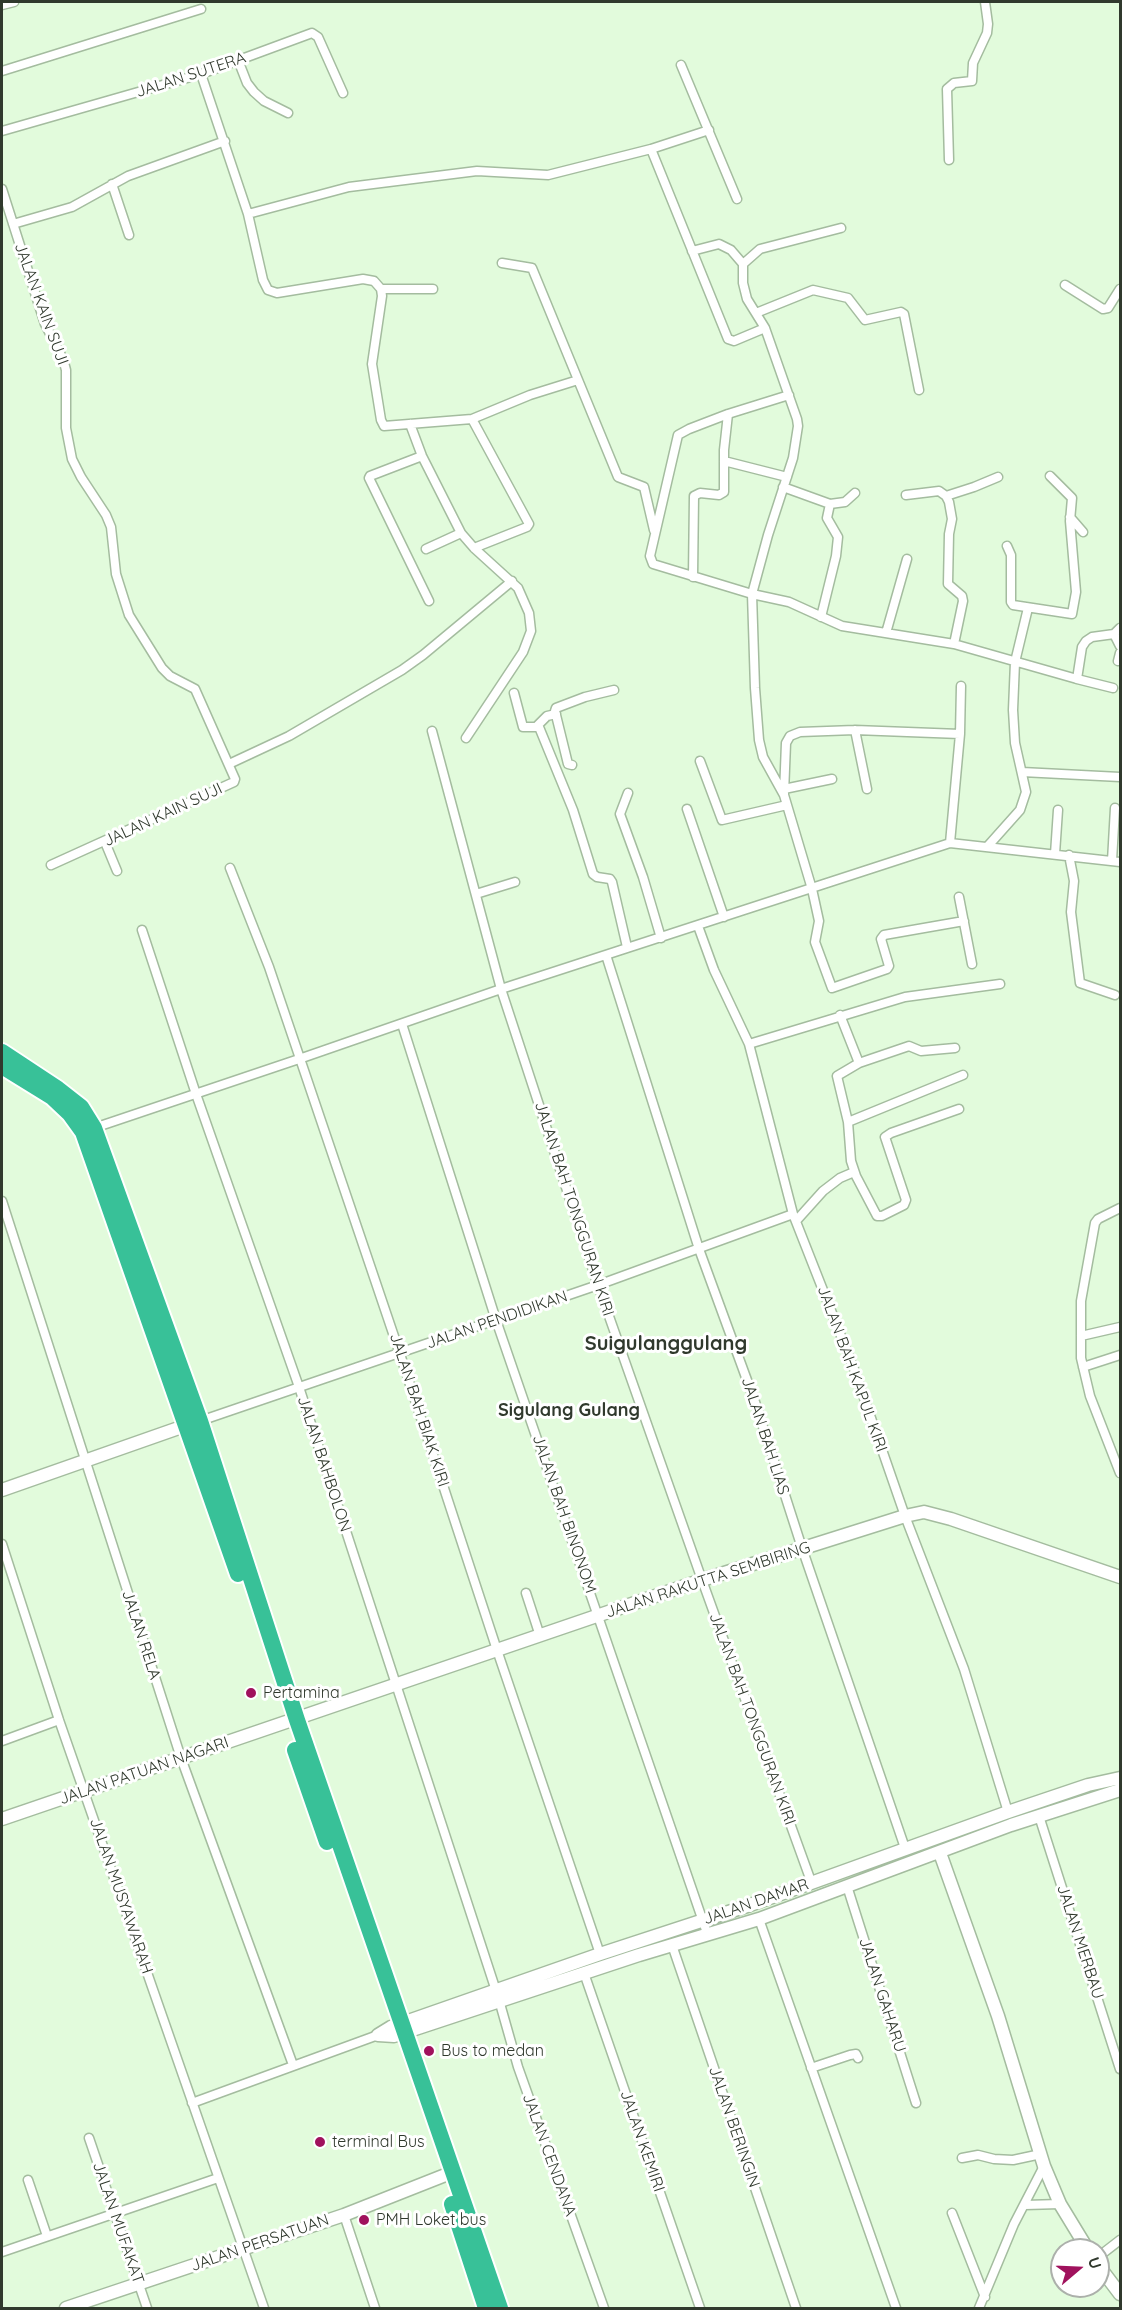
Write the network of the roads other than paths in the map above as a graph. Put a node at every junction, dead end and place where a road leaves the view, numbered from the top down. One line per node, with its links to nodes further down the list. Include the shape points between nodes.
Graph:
1 (14, 2): 3 (street)
2 (985, 2): 15 (street, via 987,33 974,63 972,81 954,83 948,89)
3 (2, 5)
4 (201, 9): 7 (street)
5 (238, 60): 8 (street, JALAN SUTERA); 9 (street, JALAN SUTERA, via 315,34); 10 (street, via 254,92)
6 (681, 65): 11 (street)
7 (2, 71)
8 (201, 74): 12 (street, JALAN SUTERA); 13 (street)
9 (343, 93)
10 (288, 112)
11 (709, 130): 14 (street); 18 (street)
12 (2, 131)
13 (225, 141): 16 (street); 19 (street)
14 (651, 149): 19 (street, via 548,175 477,171 349,187); 23 (street)
15 (949, 160)
16 (112, 184): 20 (street, via 72,207); 22 (street)
17 (2, 189): 20 (street, JALAN KAIN SUJI)
18 (737, 199)
19 (248, 214): 29 (street, via 263,280 271,292 363,279 374,281)
20 (13, 224): 79 (street, JALAN KAIN SUJI, via 45,324 66,370 66,428 72,459 111,527 116,574 129,615 162,668 195,689)
21 (841, 228): 25 (street, via 760,249)
22 (129, 235)
23 (692, 251): 25 (street, via 719,244 731,250); 31 (street, via 729,340)
24 (502, 263): 32 (street, via 532,268)
25 (743, 264): 30 (street, via 744,289)
26 (1065, 285): 28 (street, via 1103,309 1108,308)
27 (432, 289): 29 (street)
28 (1120, 289)
29 (381, 290): 37 (street, via 372,364 381,420 384,426)
30 (756, 313): 31 (street); 33 (street, via 813,290 848,298 865,320 901,312)
31 (765, 328): 34 (street)
32 (578, 380): 36 (street); 49 (street, via 618,477 646,490)
33 (919, 390)
34 (789, 395): 35 (street); 41 (street, via 798,426)
35 (728, 414): 39 (street); 49 (street, via 678,435)
36 (472, 419): 37 (street); 53 (street, via 529,524)
37 (410, 424): 38 (street)
38 (422, 456): 51 (street); 59 (street, via 369,478)
39 (724, 461): 41 (street); 56 (street, via 724,492 694,496)
40 (1050, 476): 48 (street, via 1071,496)
41 (787, 477): 43 (street)
42 (998, 477): 46 (street)
43 (783, 487): 47 (street); 58 (street)
44 (855, 493): 47 (street, via 845,502)
45 (906, 495): 46 (street, via 939,491)
46 (945, 496): 64 (street, via 952,519 948,584 963,601)
47 (830, 504): 61 (street, via 827,518 838,537)
48 (1070, 517): 50 (street); 60 (street, via 1076,592 1072,614)
49 (655, 532): 56 (street, via 650,556 653,564)
50 (1083, 532)
51 (461, 533): 53 (street); 54 (street)
52 (1007, 546): 60 (street, via 1011,555 1011,602)
53 (474, 548): 57 (street)
54 (426, 549)
55 (907, 559): 63 (street)
56 (693, 576): 58 (street)
57 (512, 581): 77 (street, via 525,601 531,631 523,652); 79 (street, via 402,670 289,736)
58 (752, 594): 61 (street, via 789,602); 85 (street, via 759,740 764,761)
59 (429, 602)
60 (1028, 608): 66 (street)
61 (820, 617): 63 (street, via 842,626)
62 (1117, 631): 65 (street); 67 (street, via 1086,641)
63 (886, 633): 64 (street)
64 (954, 644): 66 (street)
65 (1120, 645)
66 (1015, 662): 67 (street); 81 (street, via 1014,732)
67 (1077, 680): 69 (street)
68 (961, 686): 76 (street)
69 (1113, 688)
70 (614, 690): 72 (street, via 558,707)
71 (514, 693): 73 (street, via 523,727)
72 (556, 714): 73 (street, via 547,716); 80 (street, via 568,764)
73 (537, 726): 109 (street, via 573,810 593,874 612,882)
74 (855, 730): 76 (street); 84 (street); 85 (street, via 800,732 790,736 786,743)
75 (432, 731): 102 (street, JALAN BAH TONGGURAN KIRI)
76 (960, 734): 92 (street)
77 (466, 738)
78 (700, 761): 87 (street, via 722,820)
79 (229, 764): 91 (street, JALAN KAIN SUJI, via 234,782)
80 (572, 765)
81 (1022, 772): 82 (street); 93 (street, via 1026,789 1022,807)
82 (1120, 777)
83 (832, 779): 85 (street)
84 (867, 789)
85 (784, 792): 87 (street)
86 (628, 793): 108 (street, via 620,814)
87 (787, 805): 101 (street)
88 (1115, 808): 96 (street)
89 (687, 809): 104 (street)
90 (1058, 810): 94 (street)
91 (105, 842): 97 (street, JALAN KAIN SUJI); 99 (street)
92 (950, 843): 93 (street); 101 (street)
93 (987, 847): 94 (street)
94 (1055, 854): 95 (street)
95 (1069, 855): 96 (street); 114 (street, via 1080,983)
96 (1116, 861)
97 (51, 865)
98 (230, 868): 120 (street, JALAN BAH BIAK KIRI)
99 (117, 871)
100 (515, 882): 102 (street)
101 (812, 889): 104 (street); 105 (street, via 819,921 815,942 832,988 888,969 884,936)
102 (476, 894): 113 (street, JALAN BAH TONGGURAN KIRI)
103 (959, 897): 105 (street)
104 (724, 917): 106 (street)
105 (964, 921): 111 (street)
106 (698, 926): 108 (street); 117 (street, JALAN BAH KAPUL KIRI)
107 (142, 930): 124 (street, JALAN BAHBOLON)
108 (661, 938): 109 (street)
109 (627, 947): 110 (street)
110 (606, 955): 113 (street); 132 (street, JALAN BAH LIAS)
111 (972, 964)
112 (1000, 984): 115 (street, via 911,995)
113 (501, 988): 116 (street); 133 (street, JALAN BAH TONGGURAN KIRI)
114 (1115, 995)
115 (840, 1015): 117 (street); 121 (street)
116 (402, 1024): 120 (street); 134 (street, JALAN BAH BINONOM)
117 (749, 1044): 131 (street, JALAN BAH KAPUL KIRI)
118 (955, 1048): 121 (street, via 921,1051 907,1046)
119 (2, 1052): 127 (highway, via 81,1107)
120 (299, 1059): 124 (street); 137 (street, JALAN BAH BIAK KIRI)
121 (859, 1063): 126 (street, via 837,1075)
122 (2, 1066): 127 (highway, via 52,1097)
123 (963, 1075): 126 (street)
124 (196, 1094): 127 (street); 140 (street, JALAN BAHBOLON)
125 (959, 1109): 128 (street, via 885,1137 906,1200 904,1205 877,1216)
126 (848, 1122): 128 (street)
127 (88, 1130): 141 (highway)
128 (854, 1172): 131 (street, via 840,1178 809,1209)
129 (2, 1201): 142 (street, JALAN RELA)
130 (1120, 1208): 136 (street, via 1095,1223 1081,1301)
131 (794, 1217): 132 (street, JALAN PENDIDIKAN); 145 (street, JALAN BAH KAPUL KIRI, via 854,1369)
132 (699, 1249): 133 (street, JALAN PENDIDIKAN); 147 (street, JALAN BAH LIAS, via 755,1402)
133 (598, 1285): 134 (street, JALAN PENDIDIKAN); 149 (street, JALAN BAH TONGGURAN KIRI)
134 (496, 1320): 137 (street, JALAN PENDIDIKAN); 151 (street, JALAN BAH BINONOM)
135 (1120, 1327): 136 (street)
136 (1081, 1336): 139 (street)
137 (400, 1354): 140 (street, JALAN PENDIDIKAN); 153 (street, JALAN BAH BIAK KIRI)
138 (1120, 1355): 139 (street)
139 (1083, 1367): 143 (street)
140 (299, 1387): 141 (street, JALAN PENDIDIKAN); 154 (street, JALAN BAHBOLON)
141 (193, 1423): 142 (street, JALAN PENDIDIKAN); 156 (highway)
142 (85, 1462): 144 (street, JALAN PENDIDIKAN); 158 (street, JALAN RELA)
143 (1120, 1473)
144 (2, 1490)
145 (905, 1516): 147 (street, JALAN RAKUTTA SEMBIRING); 148 (street, JALAN RAKUTTA SEMBIRING, via 924,1512 951,1519); 162 (street, JALAN BAH KAPUL KIRI, via 964,1670)
146 (2, 1544): 155 (street, JALAN MUSYAWARAH)
147 (802, 1548): 149 (street, JALAN RAKUTTA SEMBIRING); 165 (street, JALAN BAH LIAS)
148 (1120, 1577)
149 (702, 1580): 151 (street, JALAN RAKUTTA SEMBIRING); 167 (street, JALAN BAH TONGGURAN KIRI)
150 (526, 1593): 152 (street)
151 (599, 1615): 152 (street, JALAN RAKUTTA SEMBIRING); 170 (street, JALAN BAH BINONOM)
152 (540, 1636): 153 (street, JALAN RAKUTTA SEMBIRING)
153 (497, 1650): 154 (street, JALAN RAKUTTA SEMBIRING); 174 (street, JALAN BAH BIAK KIRI)
154 (395, 1684): 156 (street, JALAN RAKUTTA SEMBIRING); 176 (street, JALAN BAHBOLON)
155 (59, 1720): 157 (street); 160 (street, JALAN MUSYAWARAH)
156 (292, 1721): 158 (street, JALAN PATUAN NAGARI); 177 (highway)
157 (2, 1740)
158 (181, 1758): 160 (street, JALAN PATUAN NAGARI); 179 (street, JALAN RELA)
159 (1117, 1778): 161 (street); 162 (street, JALAN DAMAR)
160 (84, 1790): 164 (street, JALAN PATUAN NAGARI); 182 (street, JALAN MUSYAWARAH)
161 (1120, 1793): 163 (street, JALAN DAMAR)
162 (1008, 1812): 165 (street, JALAN DAMAR)
163 (1039, 1816): 166 (street, JALAN DAMAR); 181 (street, JALAN MERBAU)
164 (2, 1819)
165 (905, 1848): 167 (street, JALAN DAMAR)
166 (940, 1852): 168 (street, JALAN DAMAR); 186 (street, via 998,2016)
167 (812, 1884): 170 (street, JALAN DAMAR)
168 (847, 1886): 169 (street, JALAN DAMAR); 183 (street, JALAN GAHARU)
169 (759, 1919): 171 (street, JALAN DAMAR); 180 (street)
170 (702, 1920): 171 (street, JALAN BAH BINONOM); 173 (street, JALAN DAMAR)
171 (708, 1933): 172 (street, JALAN DAMAR)
172 (672, 1945): 173 (street, JALAN DAMAR); 211 (street, JALAN BERINGIN)
173 (637, 1949): 174 (street, JALAN DAMAR); 175 (street, JALAN DAMAR)
174 (600, 1954): 176 (street, JALAN DAMAR)
175 (584, 1973): 176 (street, JALAN DAMAR); 210 (street, JALAN KEMIRI)
176 (497, 1995): 177 (street, JALAN DAMAR); 209 (street, JALAN CENDANA, via 518,2067)
177 (393, 2031): 179 (street); 187 (highway)
178 (858, 2058): 180 (street, via 856,2054 850,2055)
179 (293, 2066): 182 (street)
180 (811, 2068): 212 (street)
181 (1120, 2069)
182 (192, 2103): 188 (street, JALAN MUSYAWARAH)
183 (916, 2103)
184 (89, 2138): 192 (street, JALAN MUFAKAT)
185 (962, 2158): 186 (street, via 978,2155)
186 (1042, 2160): 190 (street); 191 (street)
187 (448, 2175): 194 (street, JALAN PERSATUAN); 207 (highway); 208 (highway)
188 (218, 2178): 192 (street); 197 (street, JALAN MUSYAWARAH)
189 (28, 2180): 195 (street)
190 (1060, 2204): 191 (street); 196 (street)
191 (1025, 2205): 202 (street)
192 (114, 2213): 195 (street); 200 (street, JALAN MUFAKAT)
193 (952, 2213): 202 (street)
194 (344, 2215): 197 (street, JALAN PERSATUAN); 206 (street)
195 (47, 2236): 198 (street)
196 (1081, 2238)
197 (243, 2248): 200 (street, JALAN PERSATUAN); 205 (street, JALAN MUSYAWARAH)
198 (2, 2252)
199 (1110, 2281): 201 (street)
200 (138, 2284): 203 (street, JALAN PERSATUAN); 204 (street, JALAN MUFAKAT)
201 (1120, 2294)
202 (985, 2297): 213 (street)
203 (66, 2308)
204 (147, 2308)
205 (264, 2308)
206 (375, 2308)
207 (486, 2308)
208 (500, 2308)
209 (604, 2308)
210 (700, 2308)
211 (796, 2308)
212 (896, 2308)
213 (979, 2308)

